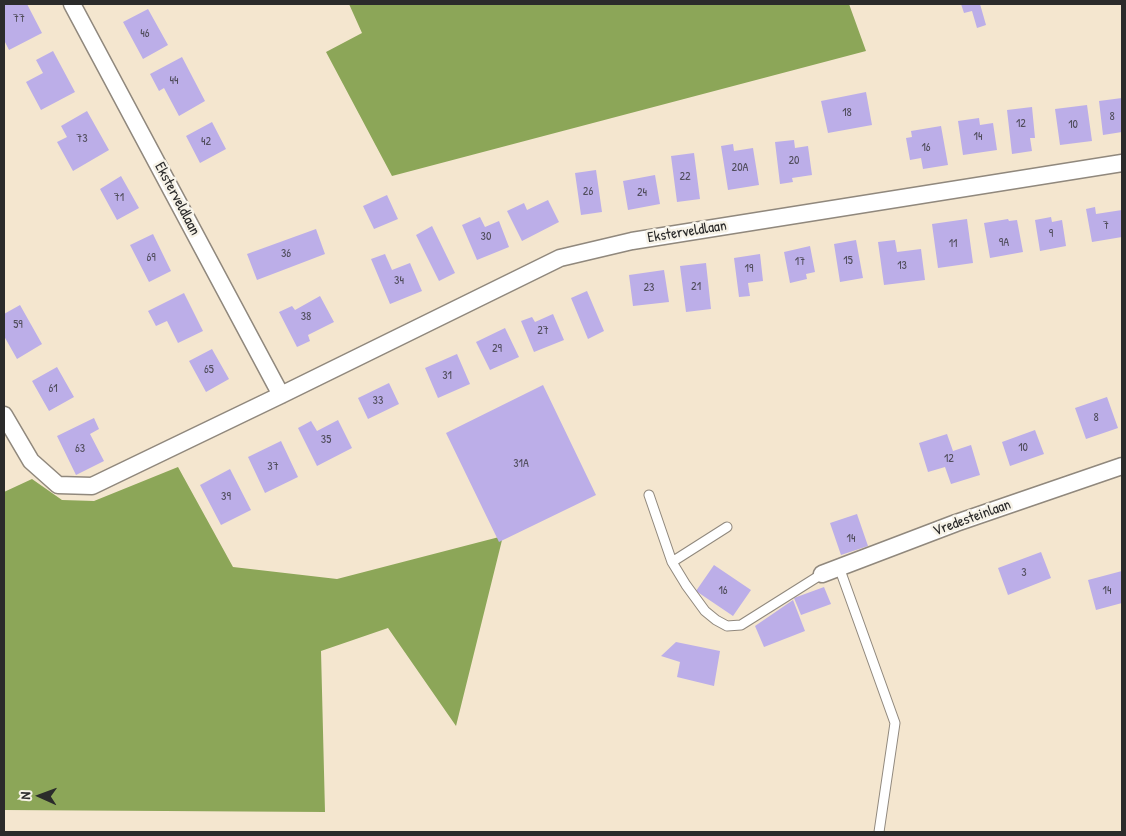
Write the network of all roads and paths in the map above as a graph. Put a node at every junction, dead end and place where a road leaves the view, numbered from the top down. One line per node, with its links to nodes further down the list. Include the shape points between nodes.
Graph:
1 (72, 4): 3 (street, Eksterveldlaan)
2 (1122, 163): 3 (street, Eksterveldlaan, via 632,241 560,258)
3 (281, 395): 4 (street, Eksterveldlaan, via 92,486 58,485 32,461)
4 (4, 415)
5 (1122, 466): 9 (street, Vredesteinlaan)
6 (648, 495): 8 (lane)
7 (727, 528): 8 (lane)
8 (672, 562): 10 (lane, via 705,611 727,626 741,625)
9 (838, 567): 10 (street, Vredesteinlaan); 11 (lane, via 895,723)
10 (822, 574)
11 (879, 832)

